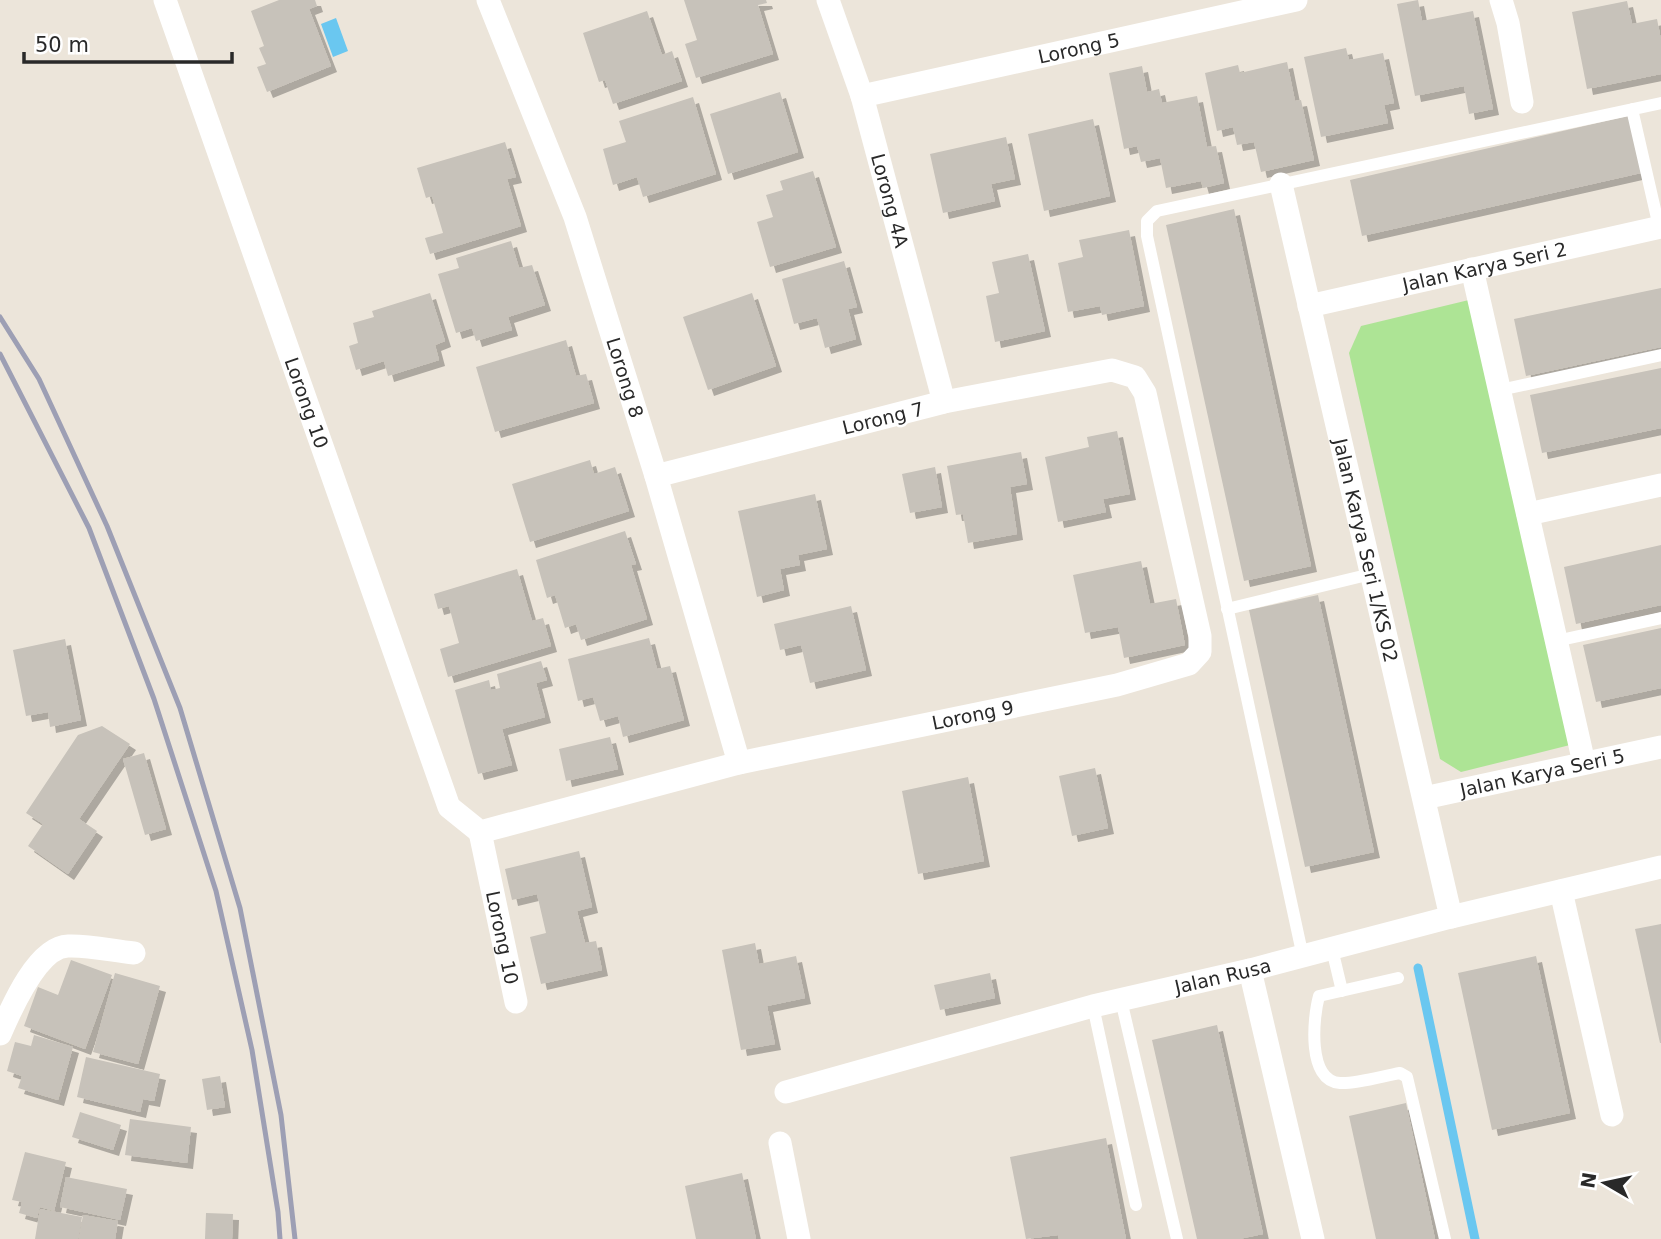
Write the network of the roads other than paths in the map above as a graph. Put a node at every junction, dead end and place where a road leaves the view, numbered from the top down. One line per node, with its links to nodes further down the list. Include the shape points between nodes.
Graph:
1 (165, 0): 29 (street, Lorong 10, via 449,807)
2 (488, 0): 18 (street, Lorong 8, via 575,217)
3 (828, 0): 6 (street, Lorong 4A)
4 (1296, 0): 6 (street, Lorong 5)
5 (1501, 0): 7 (street)
6 (862, 96): 17 (street, Lorong 4A)
7 (1522, 102)
8 (1661, 103): 9 (lane)
9 (1632, 109): 10 (lane); 11 (lane)
10 (1281, 184): 13 (street, Jalan Karya Seri 1/KS 02); 22 (lane, via 1157,211 1147,221)
11 (1660, 227): 12 (street, Jalan Karya Seri 2)
12 (1472, 269): 13 (street, Jalan Karya Seri 2); 16 (street)
13 (1309, 306): 21 (street, Jalan Karya Seri 1/KS 02)
14 (1661, 355): 16 (lane)
15 (1112, 370): 17 (street, Lorong 7); 26 (street, Lorong 9, via 1135,377 1144,393 1200,636 1200,652 1189,664 1117,685)
16 (1500, 390): 20 (street)
17 (944, 402): 18 (street, Lorong 7)
18 (656, 476): 26 (street, Lorong 8)
19 (1661, 485): 20 (street)
20 (1528, 514): 24 (street)
21 (1371, 574): 22 (lane); 28 (street, Jalan Karya Seri 1/KS 02)
22 (1227, 609): 35 (lane)
23 (1661, 618): 24 (lane)
24 (1556, 641): 27 (street)
25 (1661, 747): 27 (street, Jalan Karya Seri 5)
26 (739, 763): 29 (street, Lorong 9)
27 (1584, 763): 28 (street, Jalan Karya Seri 5)
28 (1424, 798): 32 (street, Jalan Karya Seri 1/KS 02)
29 (480, 832): 40 (street, Lorong 10)
30 (1661, 867): 31 (street, Jalan Rusa)
31 (1560, 891): 32 (street, Jalan Rusa); 44 (street)
32 (1451, 917): 33 (street, Jalan Rusa)
33 (1332, 949): 35 (street, Jalan Rusa); 38 (lane)
34 (134, 953): 42 (street, via 66,945 47,953 15,999)
35 (1303, 957): 36 (street, Jalan Rusa)
36 (1250, 970): 39 (street, Jalan Rusa); 49 (street)
37 (1398, 978): 38 (lane)
38 (1342, 990): 50 (lane, via 1319,996 1313,1016 1318,1067 1327,1079 1339,1083 1400,1073 1407,1077)
39 (1121, 1000): 41 (street, Jalan Rusa); 48 (lane)
40 (516, 1002)
41 (1093, 1006): 43 (street, Jalan Rusa); 46 (lane)
42 (0, 1034)
43 (786, 1092)
44 (1612, 1115)
45 (780, 1143): 47 (street)
46 (1136, 1205)
47 (799, 1239)
48 (1177, 1239)
49 (1313, 1239)
50 (1445, 1239)

